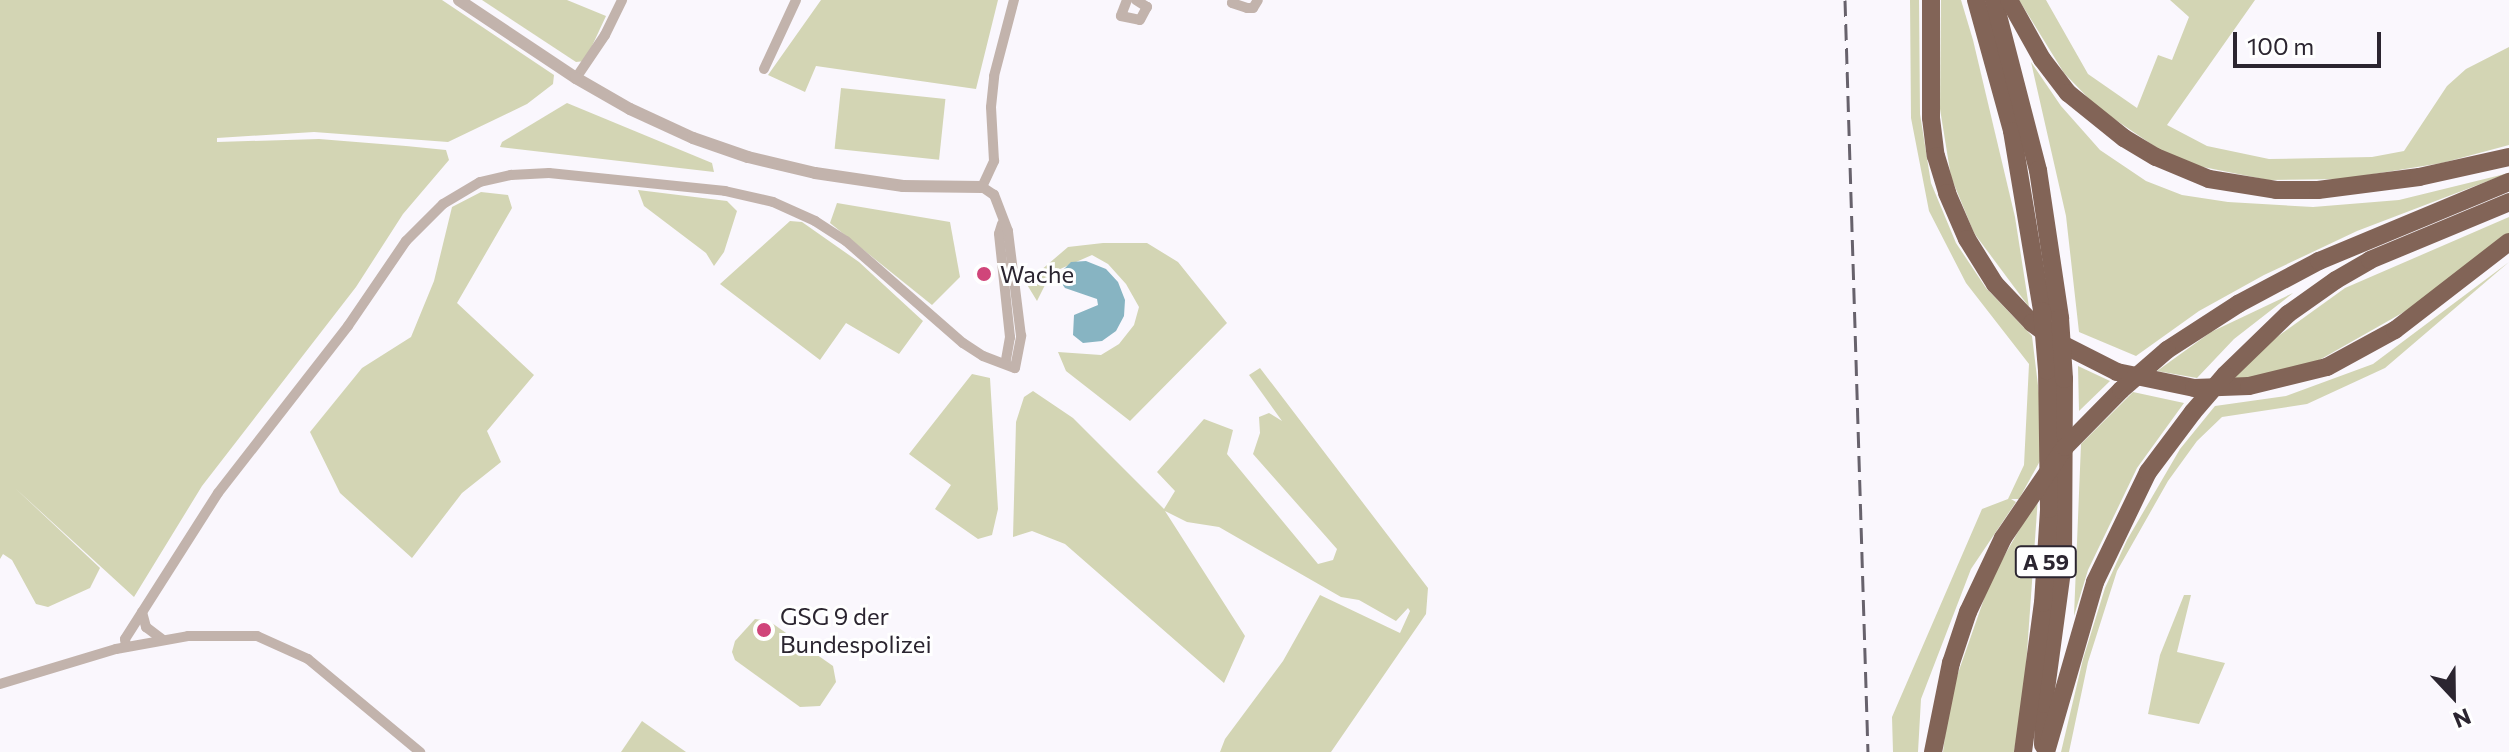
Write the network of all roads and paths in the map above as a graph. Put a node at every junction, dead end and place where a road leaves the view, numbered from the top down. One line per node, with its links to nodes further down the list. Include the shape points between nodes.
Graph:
1 (459, 0): 14 (street)
2 (622, 0): 14 (street)
3 (796, 0): 13 (street)
4 (1014, 0): 17 (street, via 994,76 994,161)
5 (1127, 0): 6 (street, via 1121,16 1140,20 1147,7)
6 (1136, 0)
7 (1233, 0): 8 (street, via 1247,8)
8 (1258, 0)
9 (1931, 0): 19 (highway, via 1936,156 1967,239 1995,284 2032,323 2117,372 2194,388 2249,386 2327,367 2395,330)
10 (1976, 0): 20 (highway, A 59, via 2012,131)
11 (1994, 0): 20 (highway, A 59, via 2035,157)
12 (2009, 0): 15 (highway, via 2068,93 2124,138 2209,179 2276,190 2318,190 2419,177)
13 (764, 69)
14 (576, 78): 17 (street, via 682,134 786,168 903,186)
15 (2509, 157)
16 (2509, 182): 27 (highway, bridge, via 2319,261 2238,304 2167,350 2121,390 2065,447 2003,538 1951,663)
17 (982, 187): 22 (street, via 996,199 1008,231 1010,366 963,343 846,241 773,202 725,191 549,173 495,178 456,194 417,228 218,493)
18 (2509, 202): 29 (highway, bridge, via 2370,260 2336,280 2288,314 2193,412 2148,472 2095,582)
19 (2509, 242)
20 (2051, 314): 21 (highway, A 59, bridge)
21 (2055, 375): 28 (highway, A 59, via 2043,603); 29 (highway, A 59, via 2063,563 2044,704)
22 (142, 612): 23 (street, via 146,627); 24 (street, via 125,639)
23 (163, 640): 24 (street); 26 (street, via 240,634 281,645 319,667)
24 (126, 647): 25 (street)
25 (0, 684)
26 (420, 752)
27 (1933, 752)
28 (2023, 752)
29 (2044, 752)

